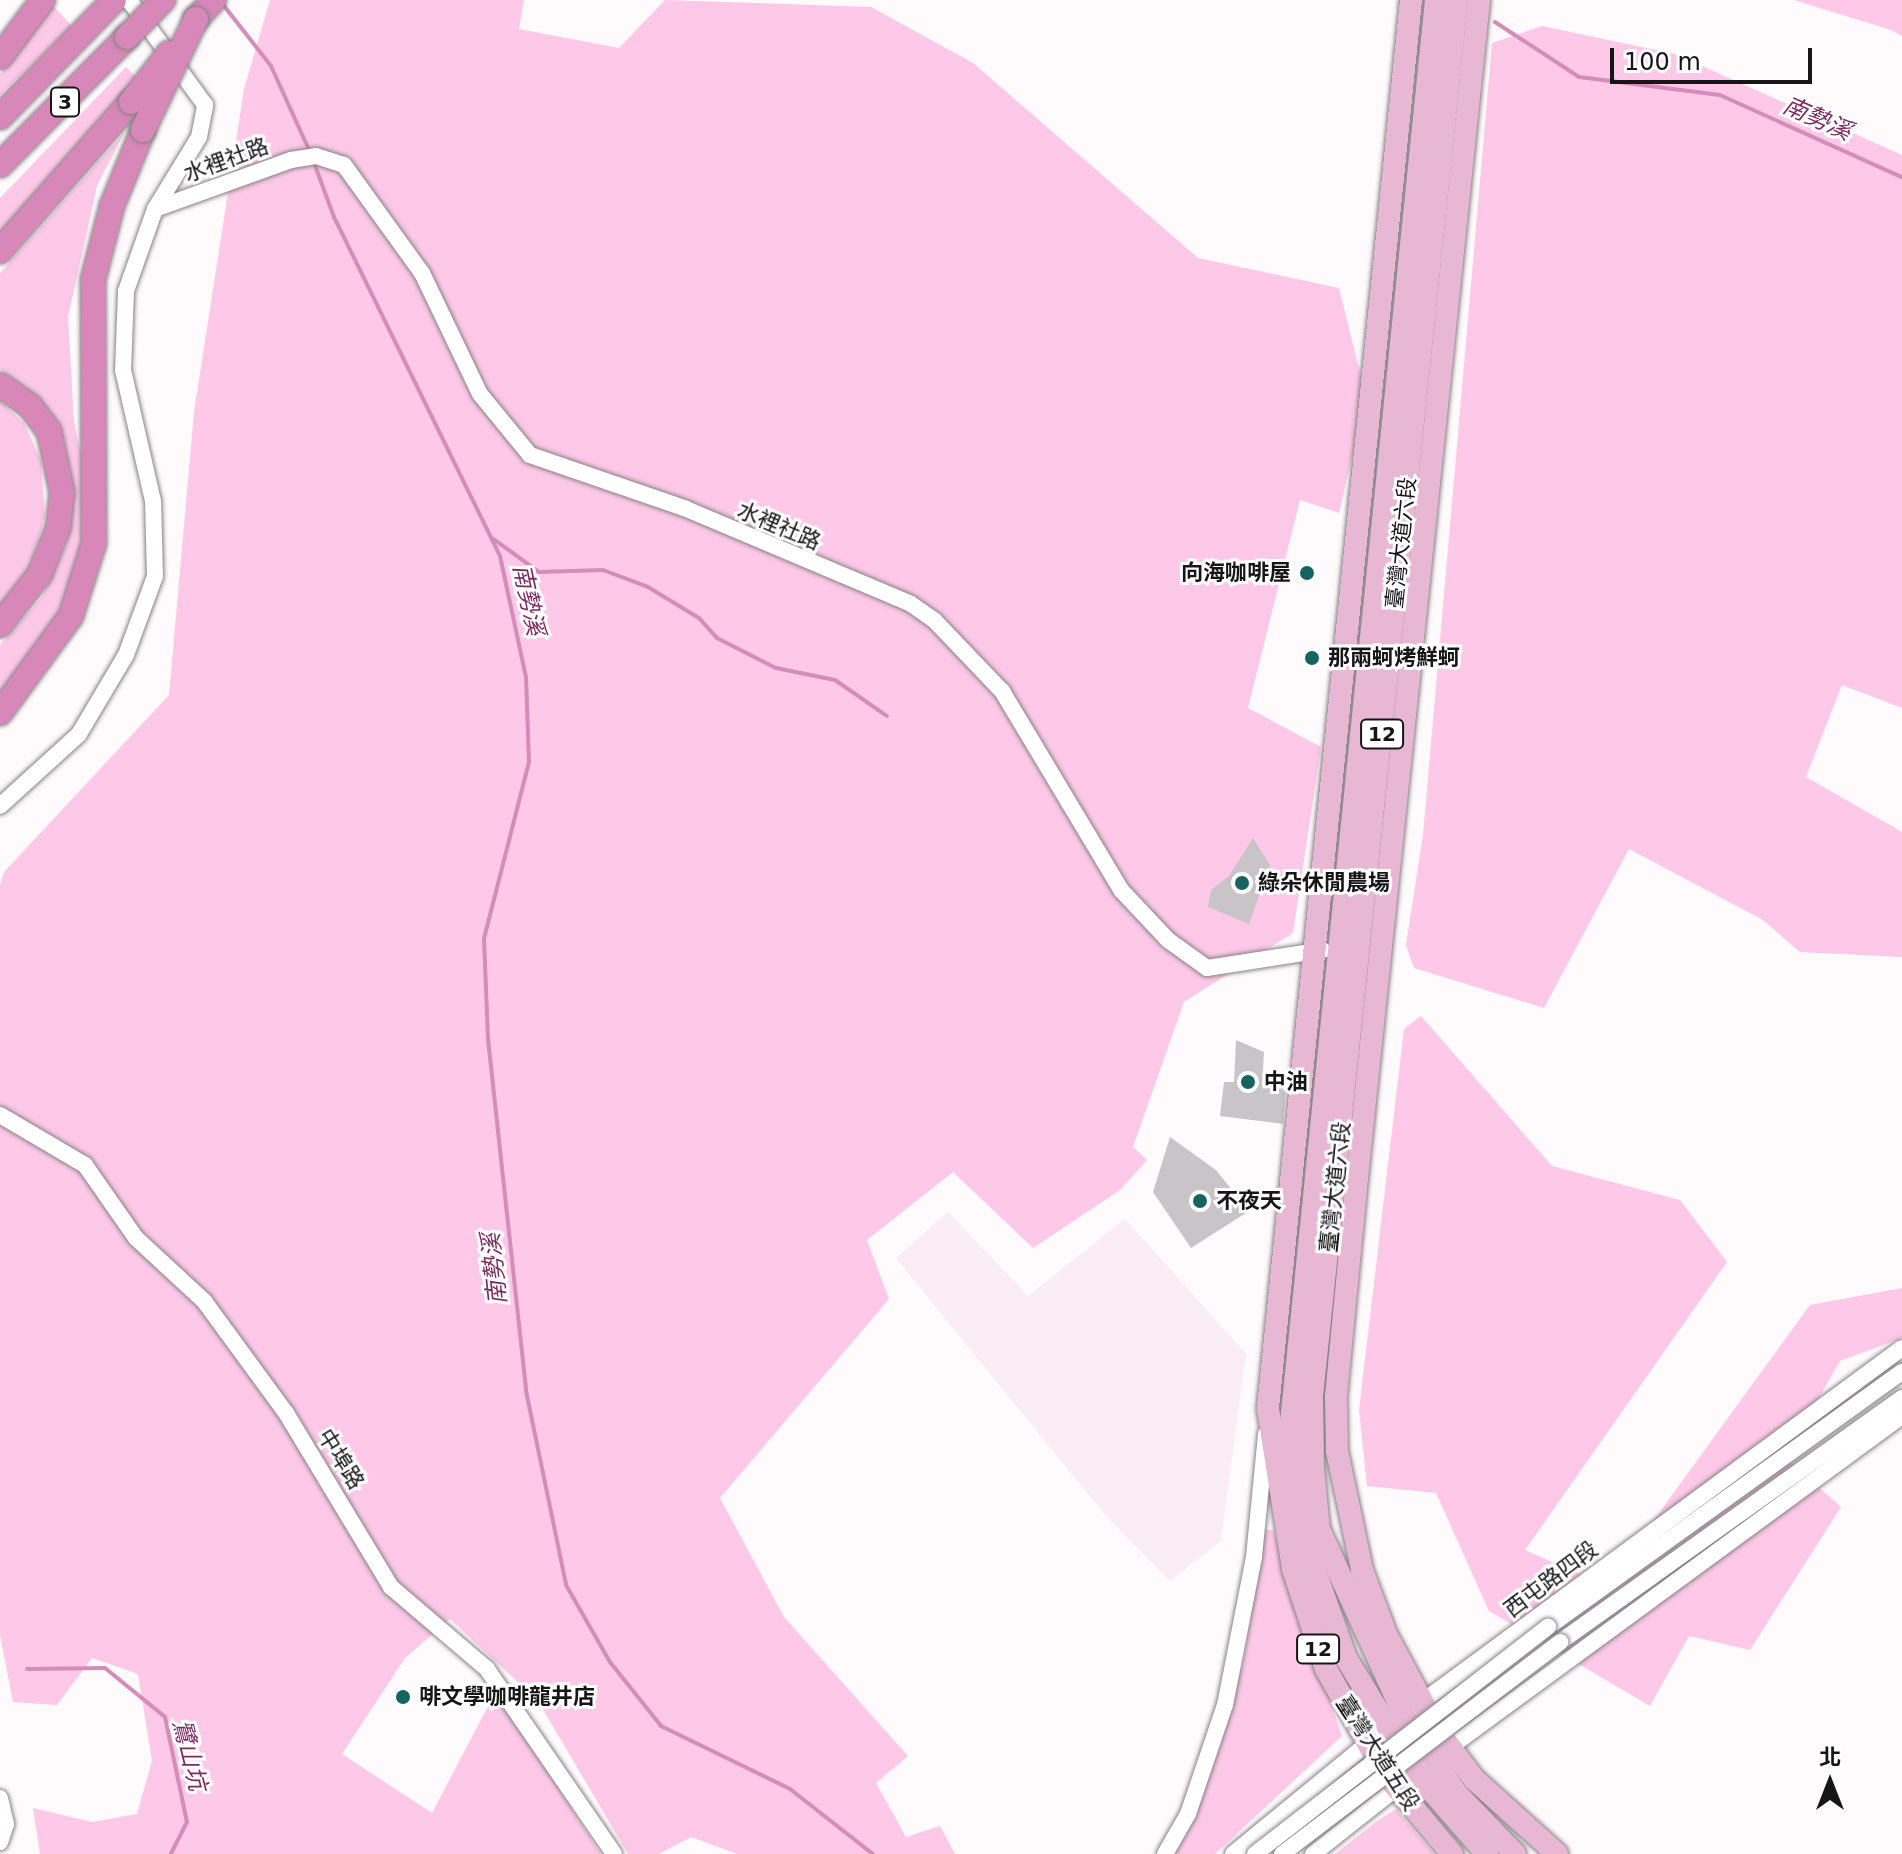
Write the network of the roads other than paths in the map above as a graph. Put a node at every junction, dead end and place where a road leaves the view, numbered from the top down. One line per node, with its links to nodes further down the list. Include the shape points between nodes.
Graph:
1 (43, 0): 11 (highway)
2 (129, 0): 14 (street, via 205,105 199,137)
3 (163, 0): 13 (highway, 3, bridge)
4 (214, 0): 10 (highway)
5 (1411, 0): 20 (main road, 臺灣大道六段 / 12)
6 (1436, 0): 20 (main road, 臺灣大道六段 / 12)
7 (1457, 0): 21 (main road, 臺灣大道六段 / 12)
8 (1479, 0): 21 (main road, 臺灣大道六段 / 12)
9 (109, 5): 12 (highway, 3)
10 (196, 19): 15 (highway, bridge); 18 (highway, bridge, via 112,206 93,280 97,511 92,554 54,647)
11 (0, 57)
12 (0, 117)
13 (0, 165)
14 (155, 209): 19 (street, via 126,291 122,334 127,402 153,501 150,598 79,734); 20 (street, 水裡社路, via 311,157 344,165 428,285 480,394 530,455 684,508 911,604 966,648 1002,691 1093,852 1168,940 1207,968)
15 (0, 251)
16 (0, 385): 17 (highway, via 30,406 49,431 62,492 58,528 40,574)
17 (0, 625)
18 (0, 713)
19 (0, 806)
20 (1324, 950): 21 (street, 水裡社路); 26 (main road, 臺灣大道六段 / 12); 28 (main road, 臺灣大道六段 / 12)
21 (1370, 955): 30 (main road, 臺灣大道六段 / 12, via 1336,1398); 32 (main road, 臺灣大道六段 / 12, via 1312,1395)
22 (0, 1115): 40 (street, 中埠路, via 85,1165 136,1238 204,1301 286,1413 391,1587 487,1669)
23 (1902, 1348): 29 (street, 西屯路四段)
24 (1902, 1371): 29 (street); 43 (street, 西屯路四段, bridge, via 1548,1627)
25 (1902, 1398): 31 (street)
26 (1268, 1409): 35 (main road, 臺灣大道五段 / 12, via 1278,1497 1306,1618); 41 (street, via 1254,1557 1225,1705 1188,1814)
27 (1902, 1415): 31 (street); 36 (street)
28 (1291, 1422): 35 (main road, 臺灣大道五段 / 12, via 1315,1571)
29 (1796, 1425): 33 (street, 西屯路四段)
30 (1337, 1451): 33 (main road, 臺灣大道五段 / 12, via 1362,1570 1386,1634)
31 (1822, 1454): 44 (street, bridge, via 1560,1642)
32 (1313, 1467): 34 (main road, 臺灣大道五段 / 12, via 1319,1529)
33 (1423, 1701): 34 (street, 西屯路四段); 36 (main road, 臺灣大道五段 / 12)
34 (1404, 1715): 35 (street, 西屯路四段); 36 (main road, 臺灣大道五段 / 12)
35 (1375, 1736): 36 (main road, 臺灣大道五段 / 12); 37 (main road, 臺灣大道五段 / 12); 42 (street, 西屯路四段)
36 (1433, 1760): 37 (street); 47 (main road, 臺灣大道五段 / 12); 48 (main road, 臺灣大道五段 / 12); 49 (main road, 臺灣大道五段 / 12, via 1474,1779)
37 (1395, 1787): 45 (street); 46 (main road, 臺灣大道五段 / 12)
38 (0, 1798): 39 (street, via 6,1824)
39 (0, 1842)
40 (614, 1854)
41 (1165, 1854)
42 (1233, 1854)
43 (1255, 1854)
44 (1282, 1854)
45 (1313, 1854)
46 (1452, 1854)
47 (1487, 1854)
48 (1515, 1854)
49 (1557, 1854)

